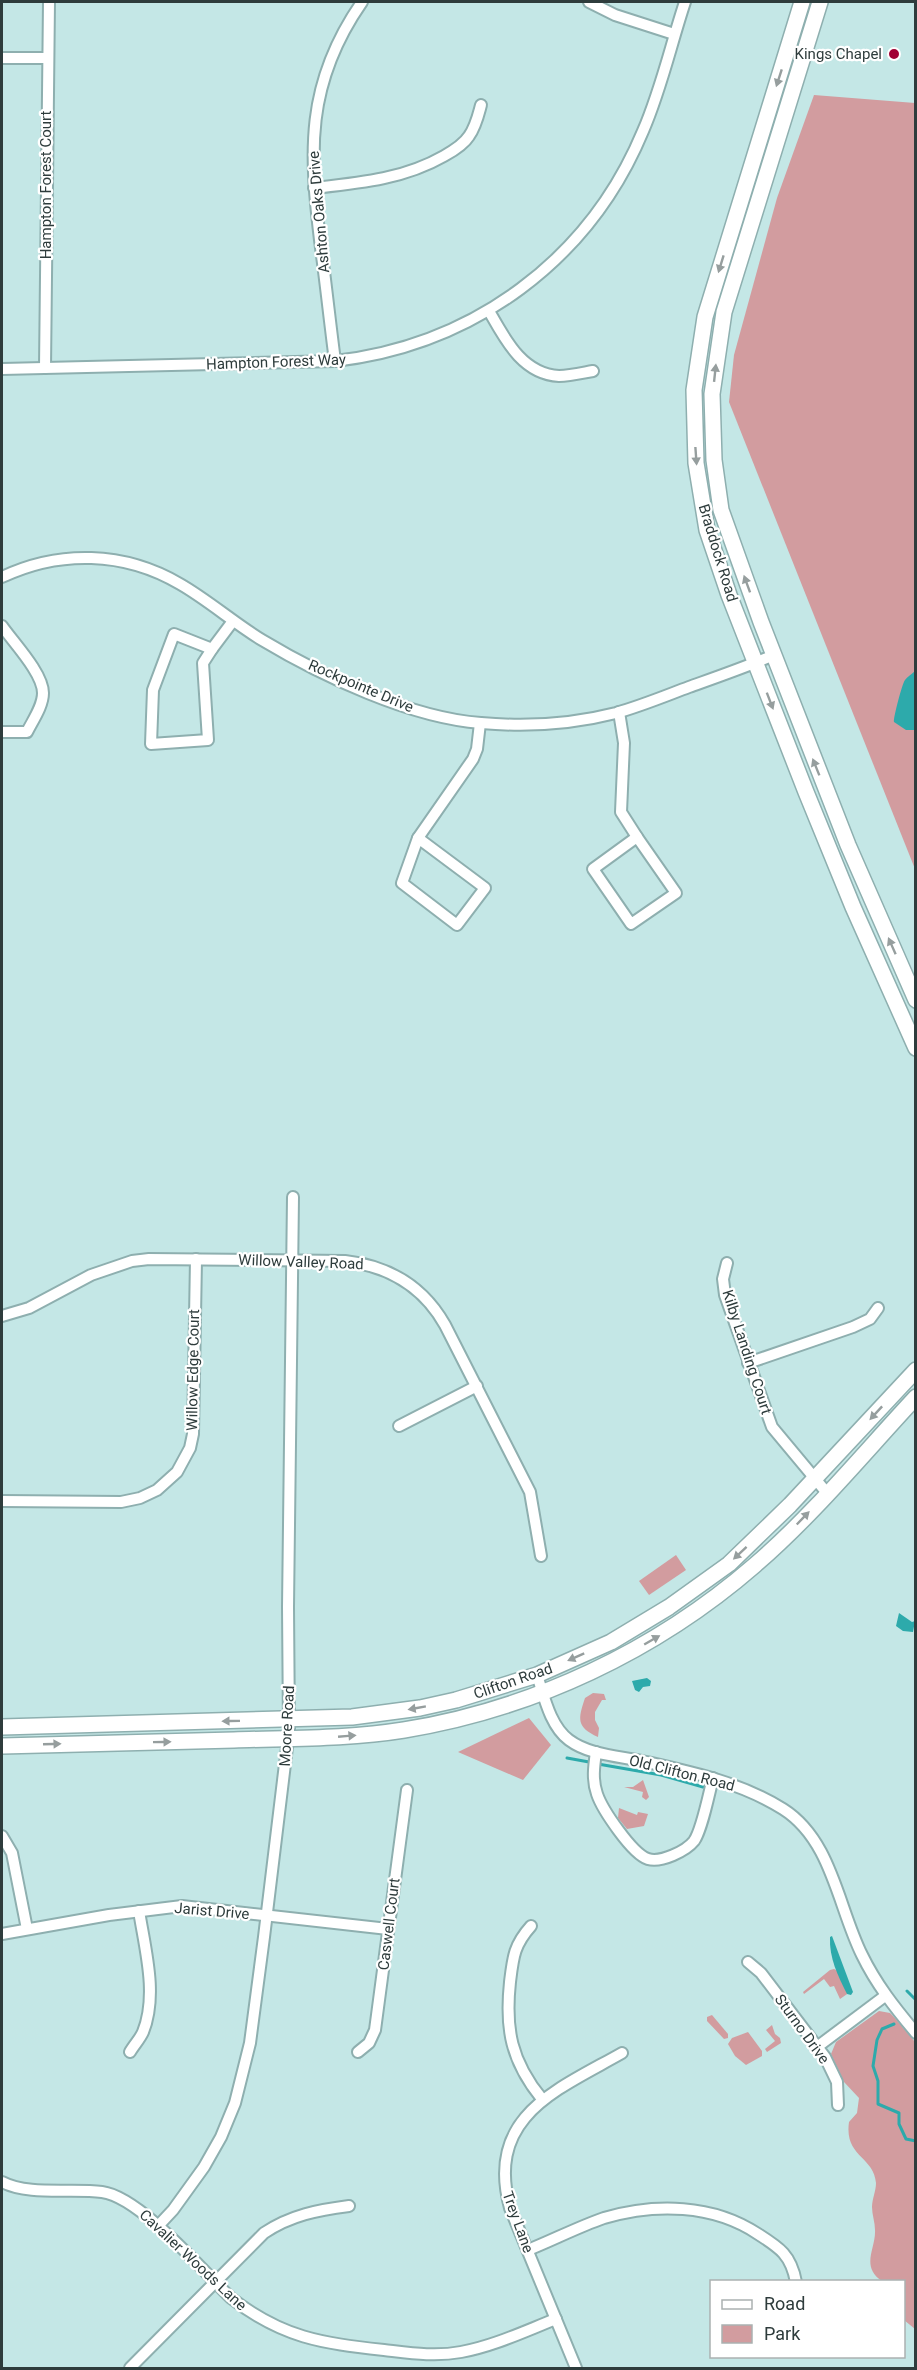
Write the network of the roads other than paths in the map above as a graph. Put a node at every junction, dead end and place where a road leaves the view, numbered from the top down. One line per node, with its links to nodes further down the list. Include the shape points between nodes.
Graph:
1 (49, 2): 9 (street, Hampton Forest Court)
2 (363, 2): 11 (street, Ashton Oaks Drive, via 342,35 322,84 313,137)
3 (589, 2): 7 (street, via 615,15)
4 (685, 2): 7 (street, Hampton Forest Way)
5 (802, 2): 22 (main road, Braddock Road, one-way to 22, via 705,317 694,390 696,464 707,530)
6 (820, 2): 21 (main road, Braddock Road, one-way to 6, via 722,510 714,460 712,394 724,312)
7 (675, 34): 12 (street, Hampton Forest Way, via 643,131 607,199 554,261)
8 (2, 58): 9 (street)
9 (47, 58): 14 (street, Hampton Forest Court)
10 (481, 105): 11 (street, via 468,138 431,164 385,179)
11 (314, 188): 13 (street, Ashton Oaks Drive)
12 (489, 311): 13 (street, Hampton Forest Way, via 411,346); 16 (street, via 513,351 532,367 559,376)
13 (335, 362): 14 (street, Hampton Forest Way)
14 (45, 368): 15 (street, Hampton Forest Way)
15 (2, 369)
16 (593, 371)
17 (2, 577): 18 (street, Rockpointe Drive, via 27,566 66,558 126,562 177,582)
18 (233, 621): 20 (street); 24 (street, Rockpointe Drive, via 298,660 385,699 435,715)
19 (2, 626): 25 (street, via 38,675 43,694 27,732)
20 (212, 649): 20 (street, via 174,634 153,690 151,744 208,740 203,663)
21 (774, 655): 22 (street, Rockpointe Drive); 28 (main road, Braddock Road, one-way to 21)
22 (755, 663): 23 (street, Rockpointe Drive); 29 (main road, Braddock Road, one-way to 29, via 853,907)
23 (619, 712): 24 (street, Rockpointe Drive, via 559,723); 26 (street, via 624,743 621,812)
24 (480, 723): 27 (street, via 473,759)
25 (2, 732)
26 (637, 837): 26 (street, via 593,869 631,924 676,893)
27 (418, 838): 27 (street, via 485,888 457,925 402,883)
28 (915, 1000)
29 (915, 1048)
30 (293, 1197): 32 (street, Moore Road)
31 (196, 1259): 32 (street, Willow Valley Road); 35 (street, Willow Valley Road, via 148,1259 117,1265 29,1308); 43 (street, Willow Edge Court, via 193,1434 177,1472 157,1490 128,1501)
32 (293, 1260): 38 (street, Willow Valley Road, via 362,1263 408,1282 440,1315); 47 (street, Moore Road)
33 (727, 1263): 36 (street, Kilby Landing Court, via 725,1295)
34 (878, 1308): 36 (street, via 870,1319 853,1327)
35 (2, 1316)
36 (748, 1363): 41 (street, Kilby Landing Court, via 772,1427)
37 (915, 1370): 41 (main road, Clifton Road, one-way to 41)
38 (477, 1386): 40 (street); 44 (street, Willow Valley Road, via 530,1492)
39 (915, 1397): 42 (main road, Clifton Road)
40 (399, 1426)
41 (814, 1479): 42 (street, Kilby Landing Court); 45 (main road, Clifton Road, one-way to 45, via 729,1564 669,1607 611,1642)
42 (827, 1493): 46 (main road, Clifton Road, one-way to 42, via 620,1658 696,1611 755,1565)
43 (2, 1500)
44 (541, 1556)
45 (537, 1675): 46 (street, Old Clifton Road); 47 (main road, Clifton Road, one-way to 47, via 420,1708)
46 (543, 1693): 49 (main road, Clifton Road, one-way to 46, via 402,1730 484,1712); 51 (street, Old Clifton Road, via 553,1720 568,1739)
47 (289, 1720): 48 (main road, Clifton Road, one-way to 48); 49 (street, Moore Road)
48 (2, 1727)
49 (288, 1738): 50 (main road, Clifton Road, one-way to 49); 56 (street, Moore Road)
50 (2, 1746)
51 (596, 1752): 52 (street, Old Clifton Road); 52 (street, via 594,1779 604,1810 647,1859 659,1860 694,1841)
52 (713, 1778): 62 (street, Old Clifton Road, via 732,1783 782,1809 811,1836 834,1882 861,1954)
53 (407, 1790): 59 (street, Caswell Court)
54 (2, 1836): 58 (street, via 12,1853)
55 (139, 1911): 56 (street, Jarist Drive, via 182,1906); 58 (street, Jarist Drive); 65 (street, via 148,2007 142,2034)
56 (266, 1916): 59 (street, Jarist Drive); 72 (street, Moore Road, via 250,2043 236,2103 204,2167)
57 (531, 1926): 68 (street, via 519,1940 513,1957 508,2021 518,2061)
58 (27, 1929): 60 (street, Jarist Drive)
59 (388, 1929): 66 (street, Caswell Court, via 375,2030 369,2043)
60 (2, 1934)
61 (748, 1962): 64 (street, Sturno Drive, via 761,1973)
62 (885, 1996): 63 (street, Old Clifton Road); 64 (street)
63 (915, 2033)
64 (818, 2047): 69 (street, Sturno Drive, via 837,2082)
65 (130, 2052)
66 (358, 2052)
67 (622, 2053): 68 (street, Trey Lane)
68 (542, 2099): 73 (street, Trey Lane, via 516,2131 505,2169 508,2201)
69 (838, 2105)
70 (3, 2187): 72 (street, Cavalier Woods Lane, via 109,2193 129,2202)
71 (350, 2206): 75 (street, via 307,2212 277,2225)
72 (158, 2226): 75 (street, Cavalier Woods Lane)
73 (528, 2250): 74 (street, via 619,2215 657,2208 693,2210 731,2220 756,2232 789,2259); 76 (street, Trey Lane)
74 (796, 2280)
75 (214, 2282): 76 (street, Cavalier Woods Lane, via 246,2310 299,2336 329,2344 420,2354 478,2349); 77 (street)
76 (556, 2319): 78 (street, Trey Lane)
77 (130, 2368)
78 (576, 2368)

